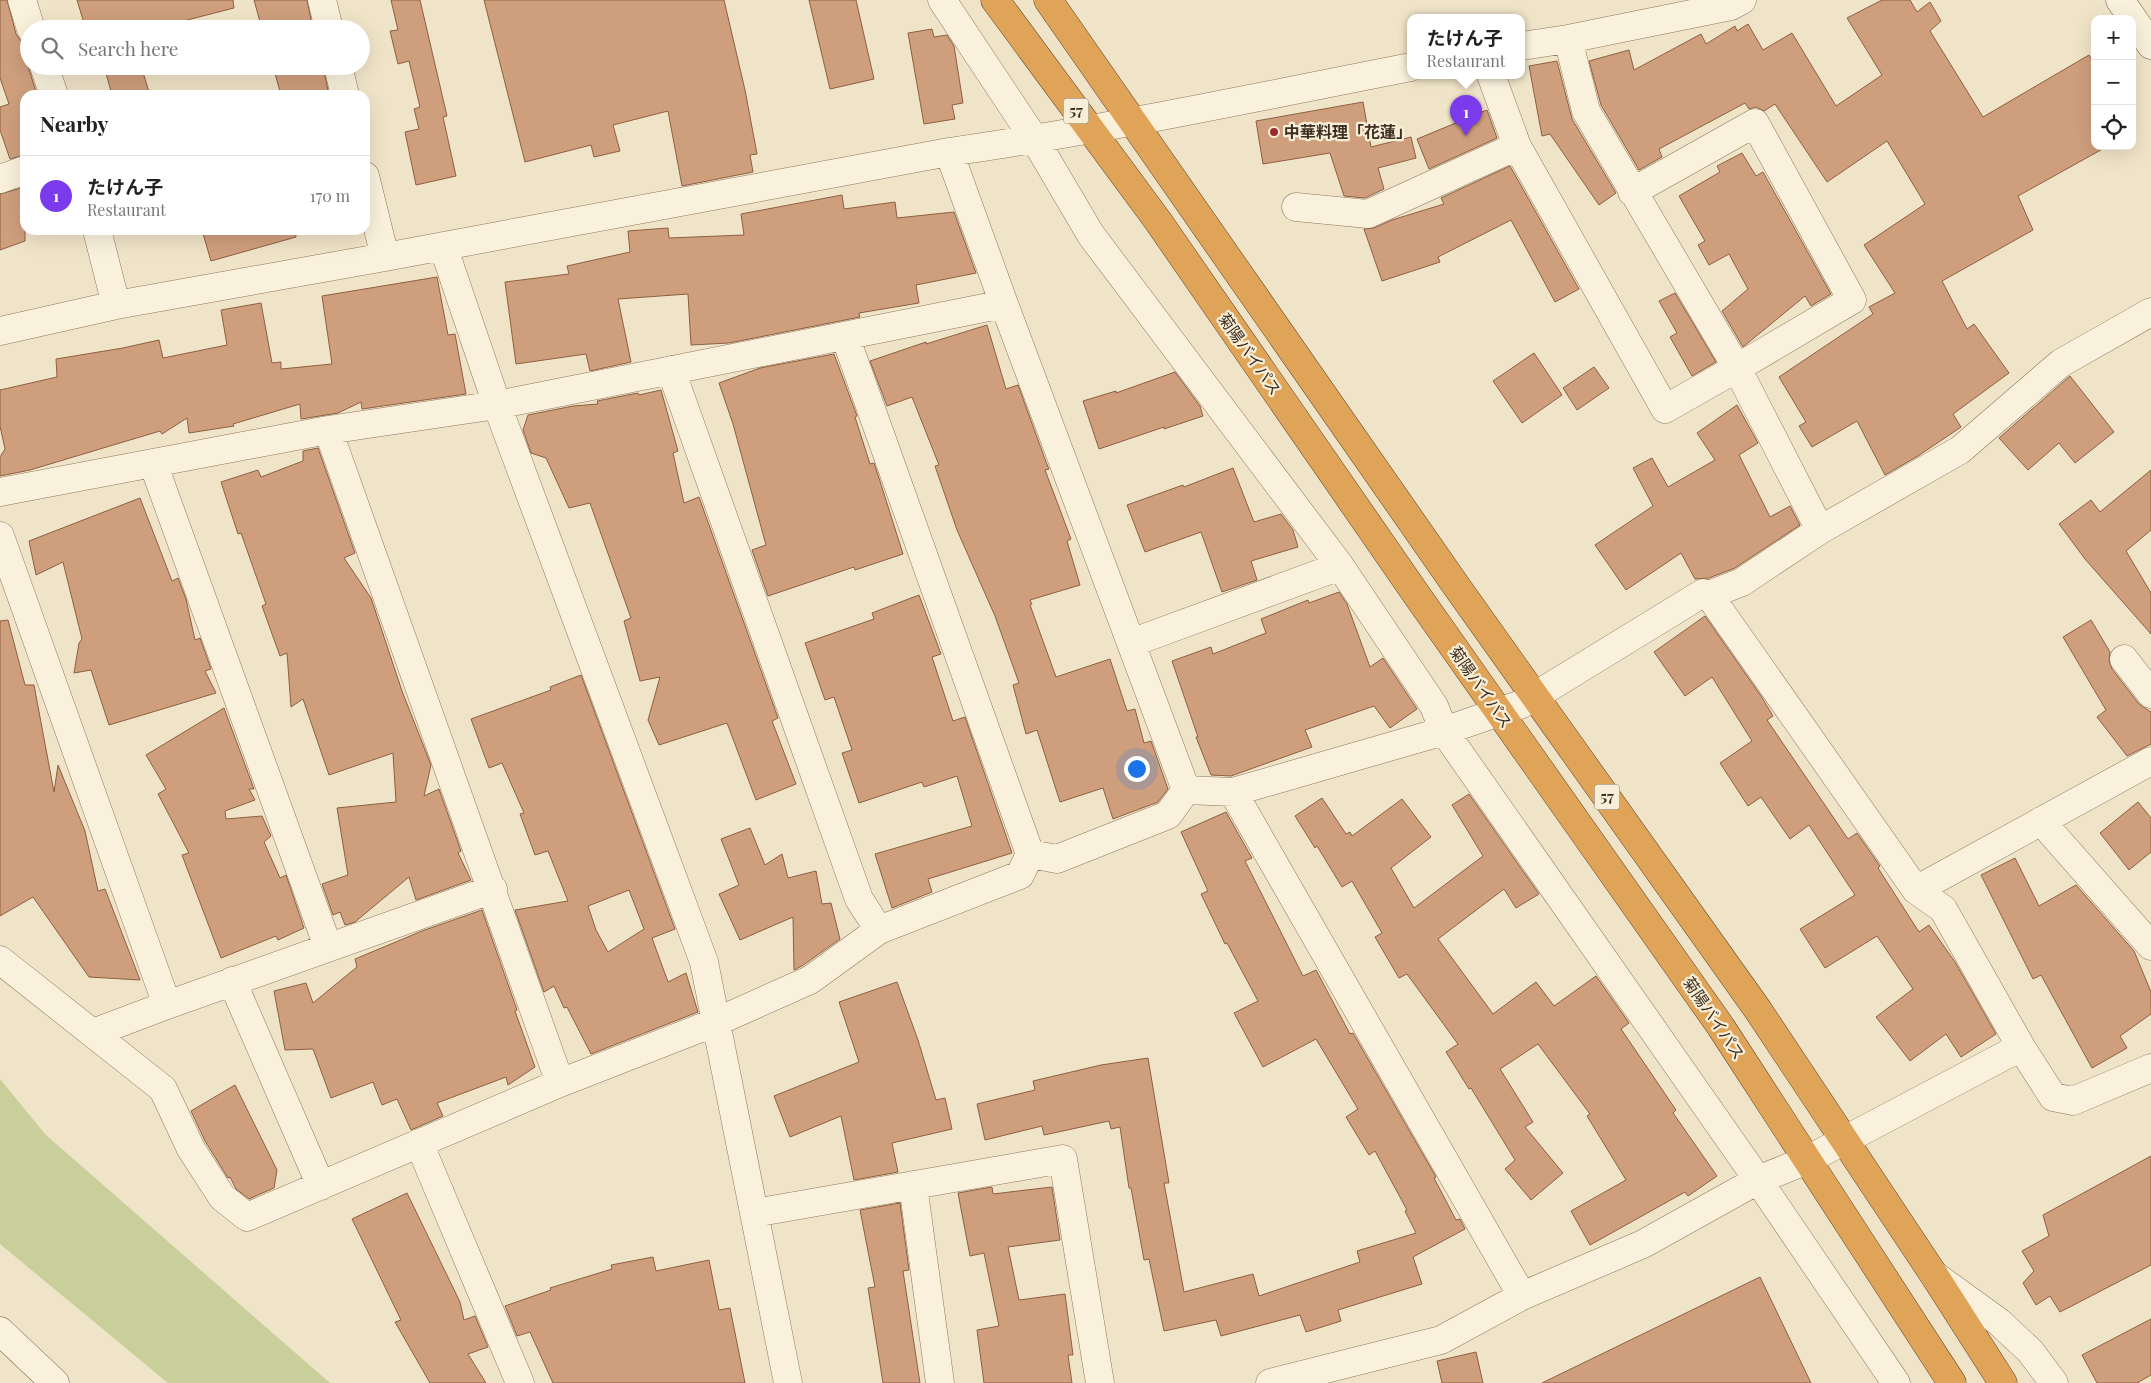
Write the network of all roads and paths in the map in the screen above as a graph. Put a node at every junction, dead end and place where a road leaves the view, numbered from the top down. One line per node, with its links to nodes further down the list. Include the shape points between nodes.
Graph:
1 (22, 0): 8 (street)
2 (322, 0): 9 (street)
3 (942, 0): 21 (street)
4 (995, 0): 20 (highway, 菊陽バイパス / 57)
5 (1048, 0): 19 (highway, 57)
6 (1742, 0): 10 (street, via 1731,6)
7 (2120, 0): 12 (street)
8 (28, 20)
9 (327, 20)
10 (1568, 39): 11 (street); 26 (street, via 1586,111)
11 (1525, 45)
12 (2151, 45)
13 (1407, 68): 19 (street)
14 (47, 75): 17 (street)
15 (340, 75): 18 (street)
16 (1492, 79): 22 (street)
17 (52, 90)
18 (344, 90)
19 (1133, 122): 20 (street); 50 (highway, 57)
20 (1090, 130): 21 (street); 51 (highway, 菊陽バイパス / 57, via 1158,221)
21 (1035, 140): 23 (street); 45 (street, via 1091,234)
22 (1517, 146): 28 (street, via 1368,214); 37 (street, via 1665,408)
23 (949, 152): 30 (street); 33 (street)
24 (20, 172): 25 (street)
25 (0, 179)
26 (1632, 192): 37 (street); 37 (street, via 1755,123 1852,300)
27 (370, 197): 31 (street)
28 (1296, 206)
29 (98, 235): 32 (street)
30 (443, 246): 31 (street); 39 (street)
31 (384, 257): 32 (street)
32 (116, 304): 35 (street)
33 (1004, 304): 36 (street); 47 (street)
34 (2151, 312): 43 (street, via 2061,363 1960,450)
35 (0, 331)
36 (845, 336): 38 (street); 57 (street)
37 (1737, 368): 43 (street)
38 (671, 370): 39 (street); 60 (street, via 859,899)
39 (497, 405): 40 (street); 68 (street, via 704,962)
40 (328, 430): 41 (street); 58 (street)
41 (153, 464): 42 (street); 62 (street)
42 (0, 492)
43 (1820, 530): 46 (street, via 1742,582)
44 (0, 536): 67 (street)
45 (1340, 566): 47 (street); 52 (street, via 1434,706)
46 (1709, 595): 50 (street, via 1703,593); 59 (street)
47 (1131, 643): 54 (street)
48 (2124, 659): 49 (street)
49 (2151, 694)
50 (1535, 696): 51 (street); 73 (highway, 57, via 1758,1010)
51 (1499, 712): 52 (street); 75 (highway, 菊陽バイパス / 57, via 1722,1028)
52 (1444, 731): 55 (street); 76 (street)
53 (2151, 760): 56 (street)
54 (1186, 790): 55 (street); 57 (street, via 1168,815 1057,859)
55 (1233, 792): 81 (street)
56 (2041, 821): 59 (street); 61 (street)
57 (1030, 854): 60 (street, via 1020,875)
58 (493, 889): 62 (street); 72 (street)
59 (1916, 890): 70 (street, via 1943,909)
60 (878, 930): 68 (street, via 810,980)
61 (2151, 946)
62 (328, 947): 65 (street)
63 (0, 960): 66 (street)
64 (0, 976): 66 (street)
65 (232, 981): 67 (street); 78 (street)
66 (43, 995): 69 (street)
67 (167, 1005): 69 (street)
68 (716, 1022): 72 (street); 79 (street)
69 (93, 1033): 78 (street, via 163,1089 191,1149 222,1197 247,1217)
70 (2021, 1047): 71 (street, via 2053,1097 2073,1101); 73 (street)
71 (2151, 1068)
72 (560, 1083): 74 (street)
73 (1844, 1141): 75 (street); 80 (highway, 57)
74 (419, 1144): 78 (street); 84 (street)
75 (1808, 1160): 76 (street); 90 (highway, 菊陽バイパス / 57)
76 (1758, 1180): 81 (street, via 1643,1244); 89 (street)
77 (912, 1185): 79 (street); 86 (street); 87 (street, via 1063,1159)
78 (321, 1186)
79 (754, 1213): 85 (street)
80 (1934, 1275): 91 (highway, 57); 92 (street, via 1999,1322 2030,1351)
81 (1522, 1296): 88 (street, via 1442,1340)
82 (0, 1332): 83 (street)
83 (55, 1383)
84 (520, 1383)
85 (788, 1383)
86 (940, 1383)
87 (1100, 1383)
88 (1270, 1383)
89 (1896, 1383)
90 (1952, 1383)
91 (2003, 1383)
92 (2054, 1383)

